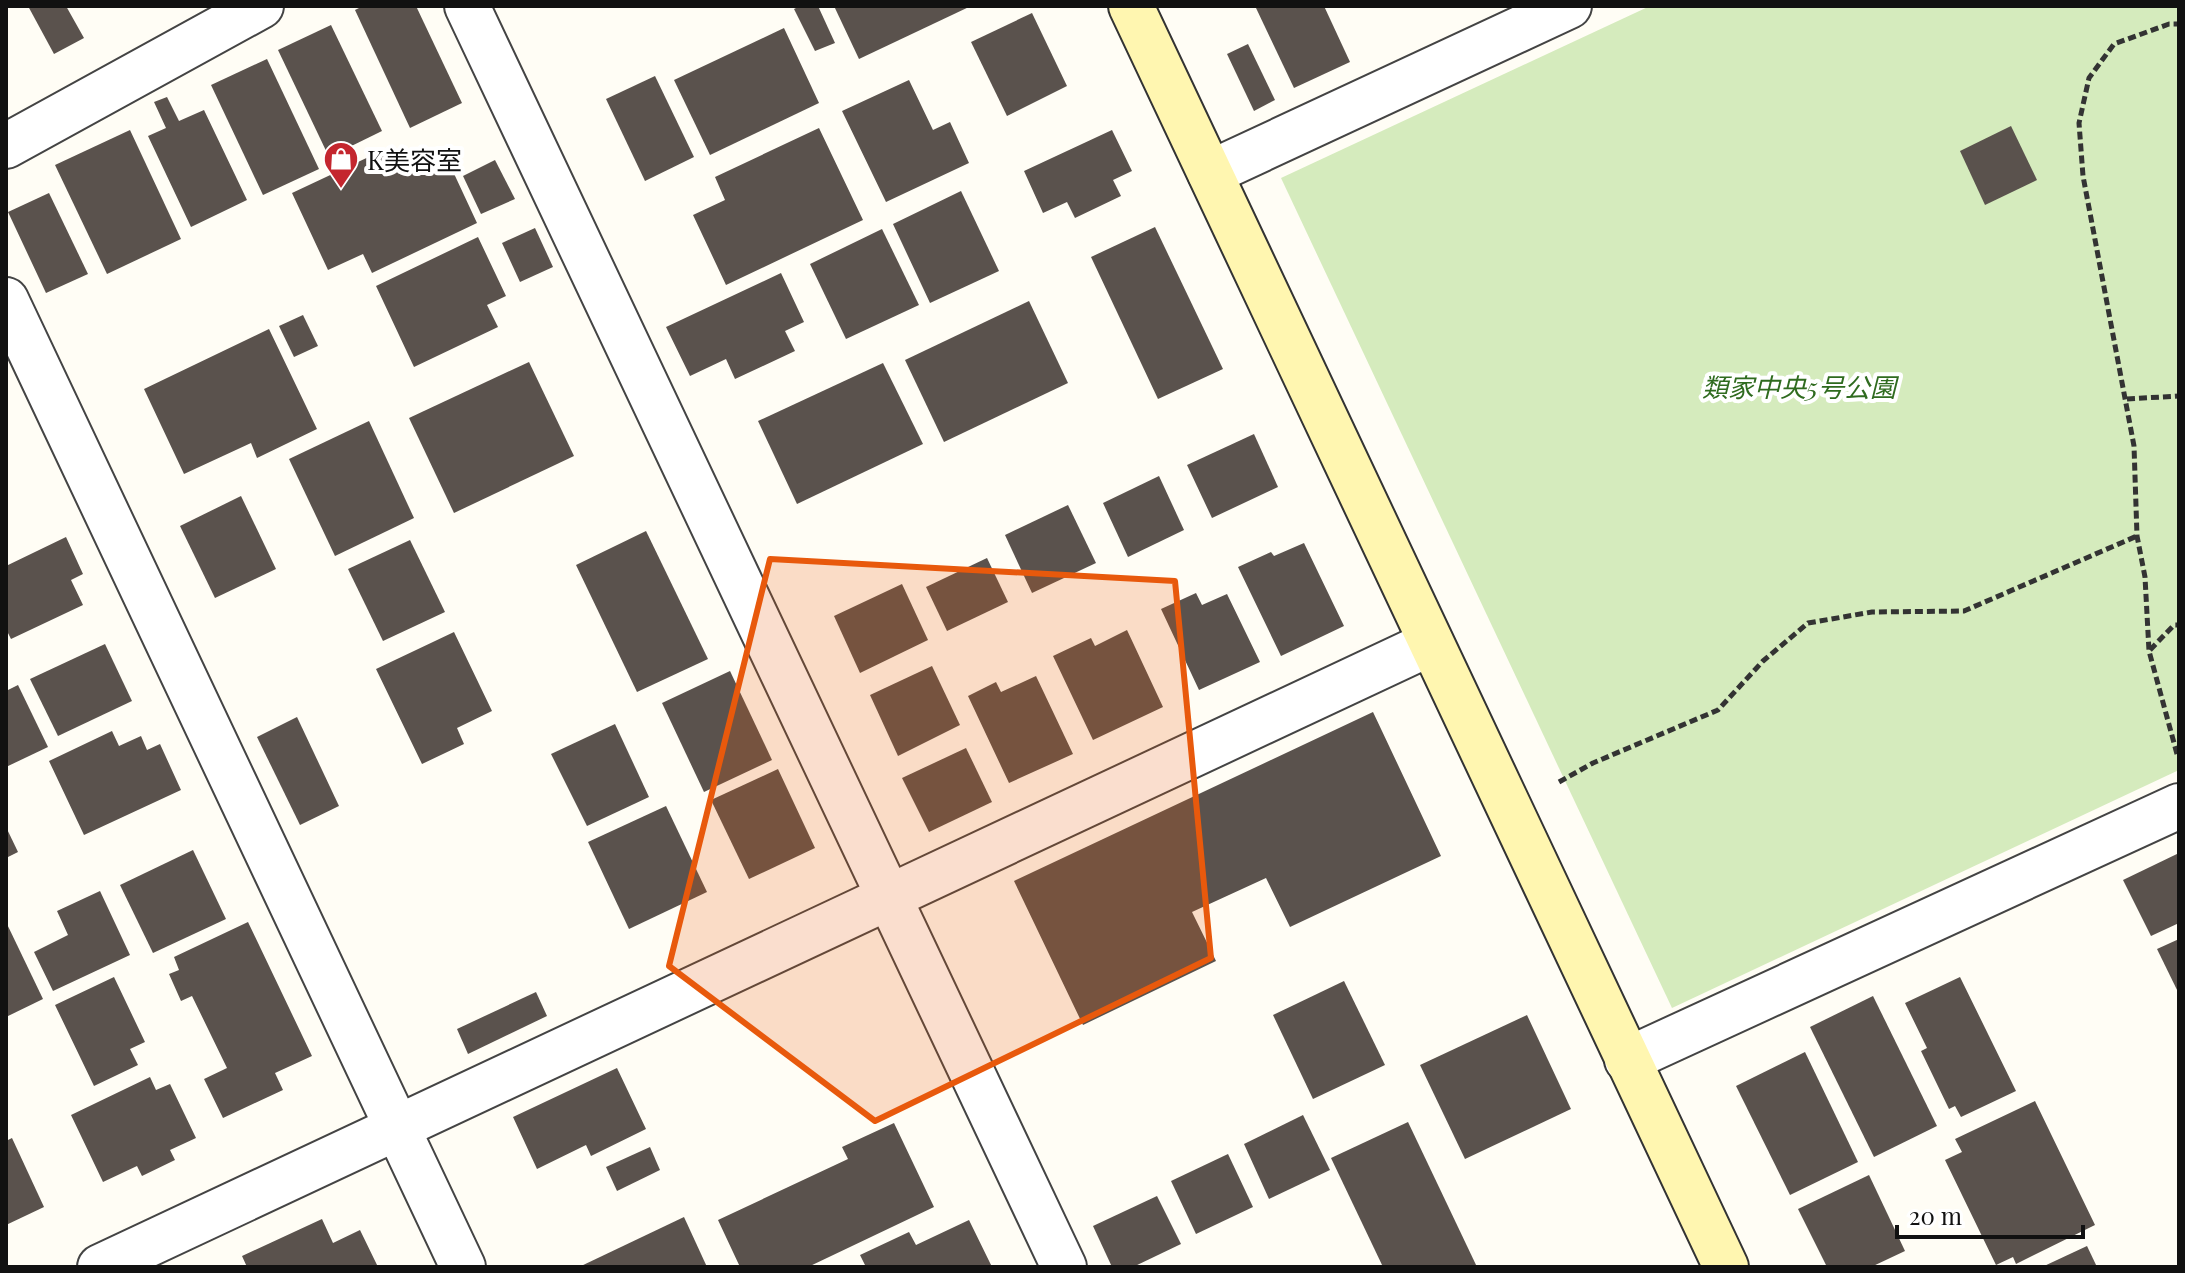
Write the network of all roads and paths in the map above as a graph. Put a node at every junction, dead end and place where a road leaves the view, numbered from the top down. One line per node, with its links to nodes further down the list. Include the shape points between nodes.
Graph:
1 (261, 6): 6 (street)
2 (467, 6): 18 (street)
3 (1131, 6): 7 (street)
4 (1569, 6): 7 (street)
5 (2179, 24): 10 (path, via 2114,44 2089,78 2079,123 2086,190)
6 (6, 146)
7 (1210, 173): 13 (street)
8 (6, 300): 20 (street)
9 (2179, 396): 10 (path)
10 (2127, 399): 11 (path)
11 (2137, 536): 14 (path); 16 (path, via 1964,611 1872,612 1808,623 1718,710)
12 (2179, 625): 14 (path)
13 (1431, 643): 18 (street); 19 (street)
14 (2149, 651): 15 (path)
15 (2179, 758)
16 (1548, 788)
17 (2179, 806): 19 (street)
18 (890, 897): 20 (street); 23 (street)
19 (1627, 1060): 24 (street)
20 (399, 1129): 21 (street); 22 (street)
21 (100, 1267)
22 (463, 1267)
23 (1064, 1267)
24 (1726, 1267)

